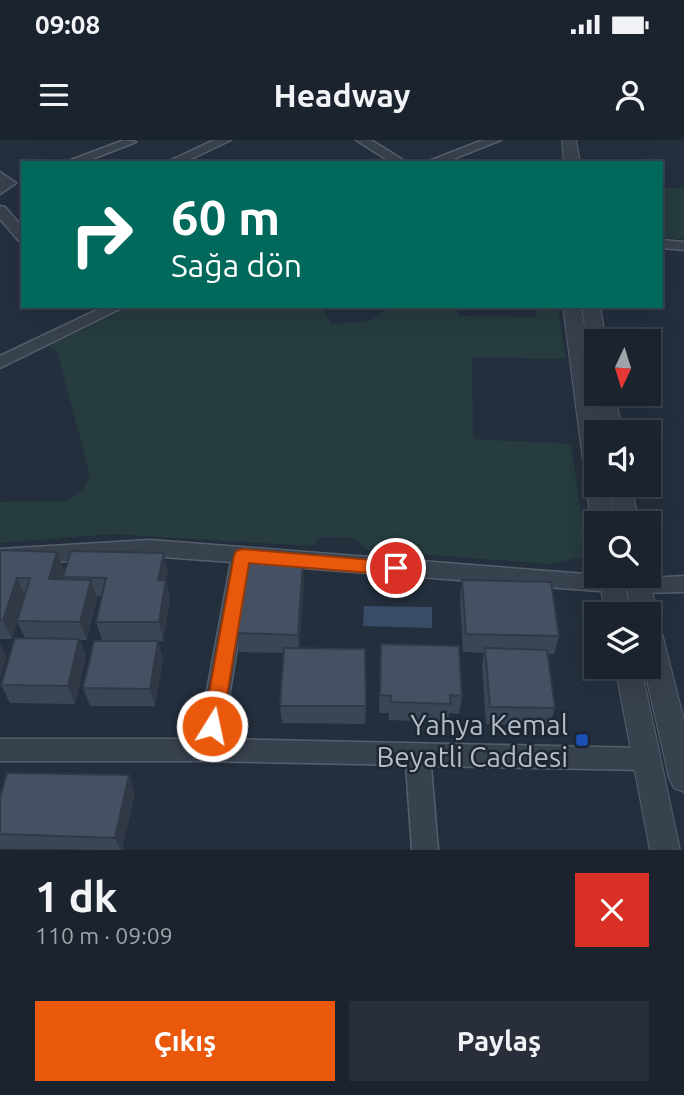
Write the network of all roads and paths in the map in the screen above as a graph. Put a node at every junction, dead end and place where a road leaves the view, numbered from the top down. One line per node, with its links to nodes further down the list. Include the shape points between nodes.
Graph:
1 (225, 140): 7 (street)
2 (362, 140): 9 (street)
3 (495, 140): 10 (street)
4 (554, 140): 11 (street)
5 (569, 140): 12 (street)
6 (130, 142): 8 (street)
7 (190, 160)
8 (75, 161)
9 (399, 161)
10 (436, 161)
11 (556, 161)
12 (572, 161)
13 (21, 178): 14 (street)
14 (3, 183)
15 (11, 216): 16 (street)
16 (21, 234)
17 (663, 244): 18 (street)
18 (684, 246)
19 (80, 308): 23 (street)
20 (114, 308): 23 (street)
21 (572, 308): 26 (street)
22 (591, 308): 24 (street)
23 (89, 320): 25 (street)
24 (595, 329)
25 (0, 363)
26 (588, 420)
27 (0, 556): 28 (street, via 150,548)
28 (242, 556): 29 (street); 35 (street)
29 (584, 578)
30 (661, 582): 31 (street)
31 (684, 584)
32 (630, 679): 37 (street)
33 (660, 679): 38 (street)
34 (0, 750): 35 (street)
35 (208, 750): 36 (street)
36 (418, 756): 37 (street); 39 (street)
37 (645, 759): 38 (street); 40 (street)
38 (682, 770)
39 (425, 850)
40 (665, 850)

